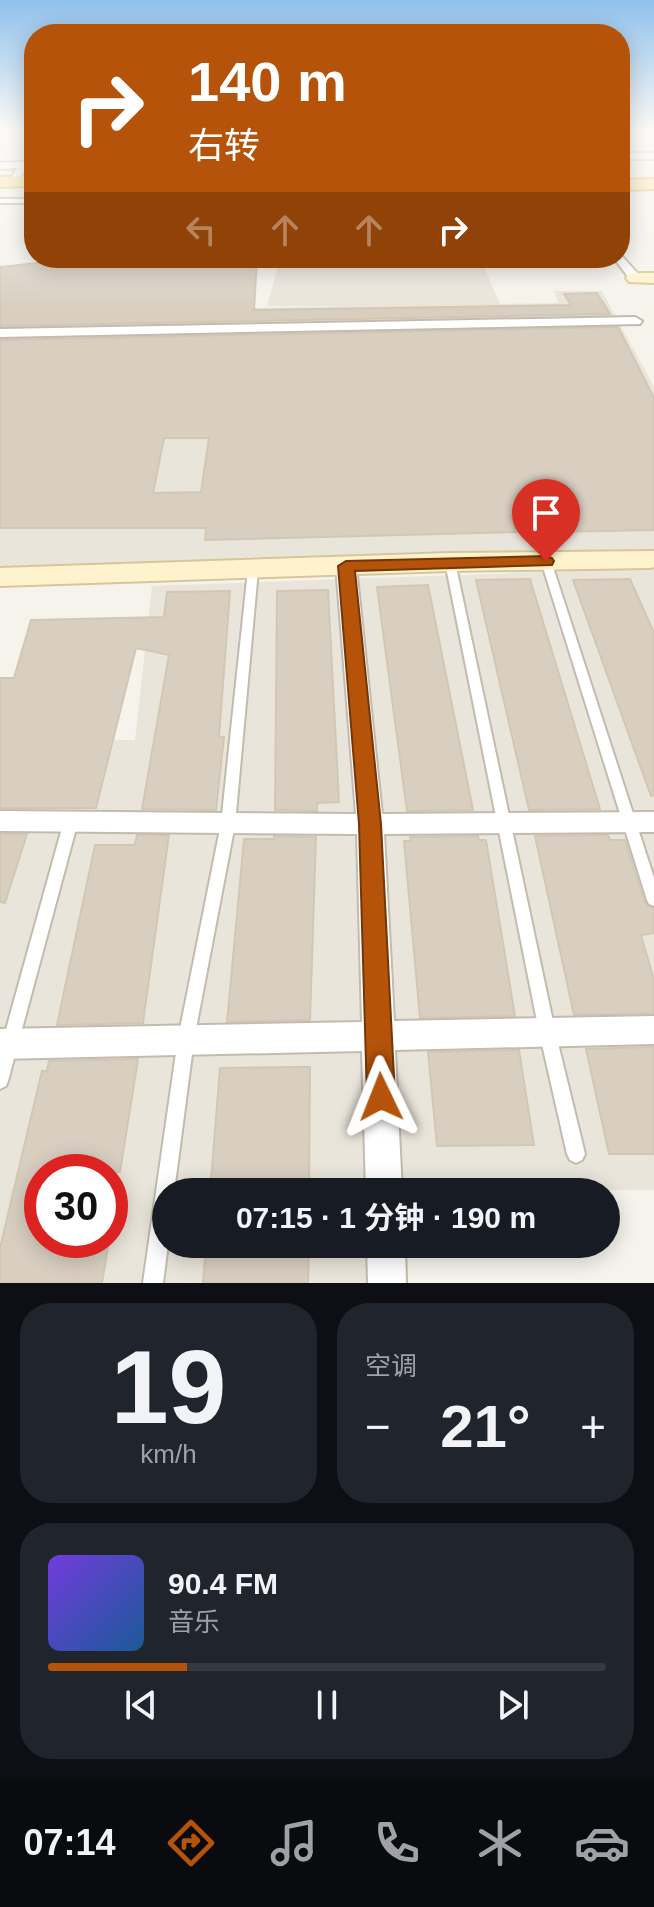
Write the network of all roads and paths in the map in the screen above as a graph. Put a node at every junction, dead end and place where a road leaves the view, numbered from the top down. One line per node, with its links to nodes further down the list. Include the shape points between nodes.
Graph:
1 (0, 201): 2 (lane)
2 (24, 201)
3 (635, 321): 4 (street)
4 (0, 333)
5 (546, 561): 6 (street); 7 (street); 13 (lane)
6 (450, 562): 8 (street); 16 (lane)
7 (653, 563)
8 (346, 566): 9 (street); 15 (street)
9 (253, 570): 10 (street); 14 (lane)
10 (0, 577)
11 (0, 821): 12 (street)
12 (71, 821): 14 (street); 22 (lane)
13 (642, 822): 16 (street); 17 (lane)
14 (228, 824): 15 (street); 21 (lane)
15 (370, 824): 16 (street); 20 (street)
16 (507, 825): 19 (lane)
17 (654, 900)
18 (654, 1030): 19 (street)
19 (547, 1031): 20 (street); 24 (lane)
20 (378, 1034): 21 (street); 25 (street)
21 (186, 1039): 22 (street); 27 (lane)
22 (5, 1044): 23 (lane)
23 (0, 1081)
24 (576, 1154)
25 (383, 1178)
26 (386, 1258): 28 (street)
27 (153, 1283)
28 (387, 1283)

